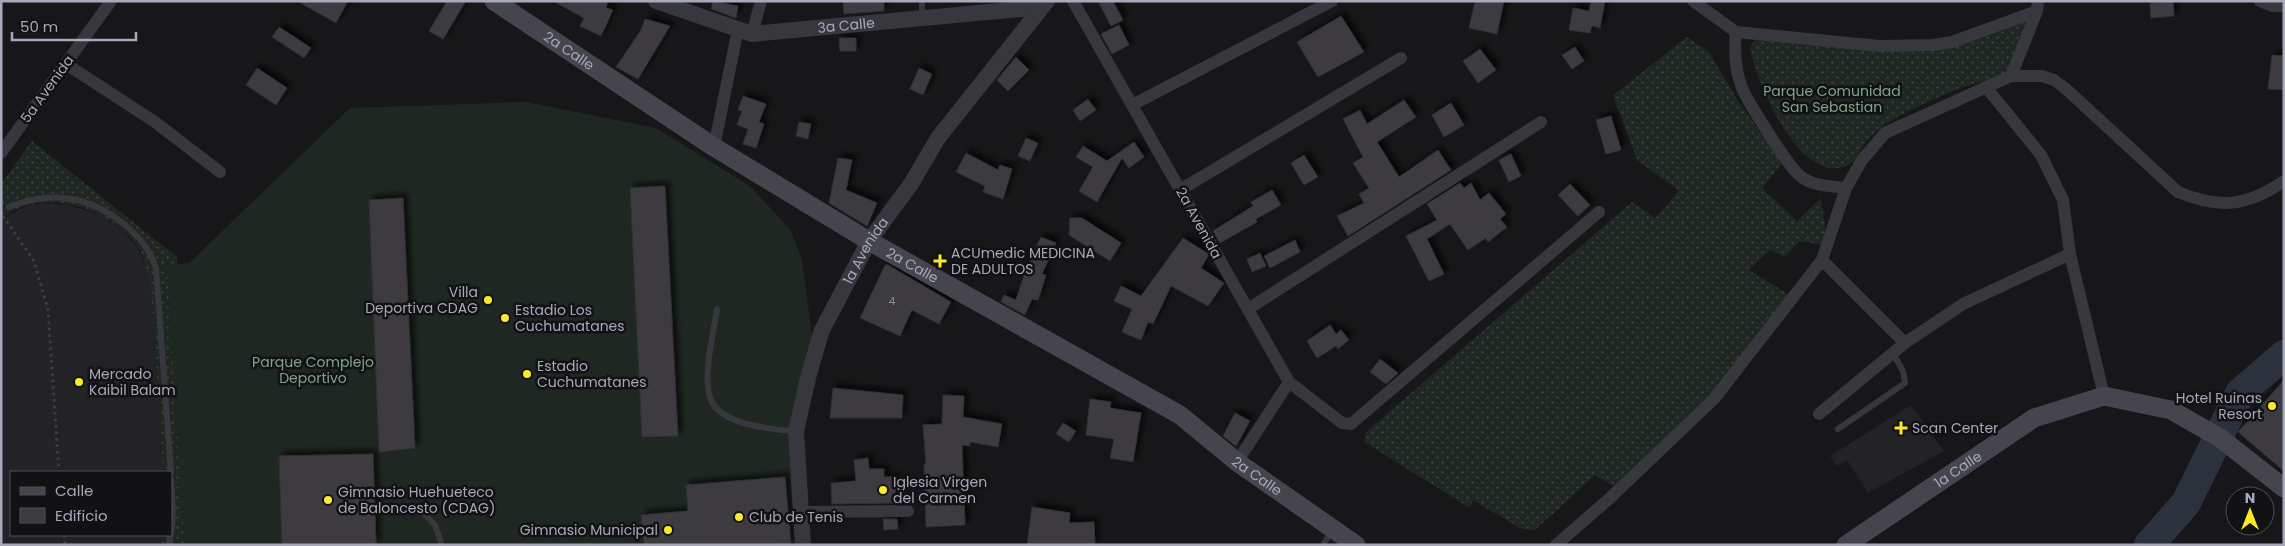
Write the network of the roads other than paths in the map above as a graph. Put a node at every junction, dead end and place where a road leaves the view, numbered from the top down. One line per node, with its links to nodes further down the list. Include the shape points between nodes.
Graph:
1 (110, 1): 17 (street, 5a Avenida)
2 (494, 1): 23 (main road, 2a Calle)
3 (656, 1): 14 (street, 3a Calle)
4 (761, 1): 14 (street)
5 (922, 1): 13 (lane)
6 (1073, 1): 20 (street, 2a Avenida)
7 (1332, 1): 20 (street)
8 (1693, 1): 15 (street)
9 (2260, 1): 12 (street)
10 (1045, 4): 13 (street, 3a Calle); 30 (street, 1a Avenida, via 938,138 911,184)
11 (2037, 6): 15 (street, via 1952,42 1933,45 1880,46); 18 (street)
12 (2284, 6)
13 (922, 18): 14 (street, 3a Calle)
14 (745, 32): 23 (street)
15 (1736, 32): 26 (street, via 1734,51 1742,88 1779,148 1799,175 1818,184)
16 (1401, 58): 27 (street)
17 (66, 64): 22 (street, 5a Avenida); 24 (street, via 155,122)
18 (2011, 76): 19 (street); 25 (street, via 2042,76 2054,80 2178,192 2198,200 2235,202 2262,196)
19 (1986, 87): 26 (street, via 1885,133 1862,160); 31 (street, via 2041,155 2063,200)
20 (1132, 105): 27 (street, 2a Avenida)
21 (1541, 122): 34 (street)
22 (3, 147)
23 (714, 147): 30 (main road, 2a Calle)
24 (220, 172)
25 (2284, 182)
26 (1846, 188): 32 (street)
27 (1180, 190): 34 (street, 2a Avenida)
28 (9, 207): 43 (lane, via 44,197 86,201 107,211 137,234 148,248 156,268)
29 (1599, 212): 37 (street, 2a Avenida, via 1351,424 1346,425)
30 (869, 241): 41 (street, 1a Avenida, via 822,330); 42 (main road, 2a Calle, via 1180,415)
31 (2070, 254): 35 (street, via 1964,304); 38 (street)
32 (1822, 260): 35 (street); 55 (street, via 1714,398)
33 (717, 309): 41 (lane, via 707,387 713,405 726,415 752,426)
34 (1248, 309): 37 (street, 2a Avenida)
35 (1905, 343): 36 (street)
36 (1892, 353): 39 (street); 40 (lane, via 1903,371 1905,383)
37 (1289, 382): 42 (street)
38 (2104, 396): 44 (main road, via 2172,410 2214,435); 56 (main road, 1a Calle, via 2034,418)
39 (1819, 414)
40 (1838, 429)
41 (796, 431): 48 (street, 1a Avenida)
42 (1237, 462): 49 (main road, 2a Calle)
43 (171, 471)
44 (2284, 488)
45 (172, 493): 50 (lane)
46 (419, 508): 51 (lane, via 435,526)
47 (908, 511): 48 (street)
48 (801, 512): 52 (street, 1a Avenida)
49 (1333, 528): 53 (lane); 54 (main road, 2a Calle)
50 (172, 531)
51 (442, 545)
52 (804, 545)
53 (1323, 545)
54 (1356, 545)
55 (1556, 545)
56 (1846, 545)

